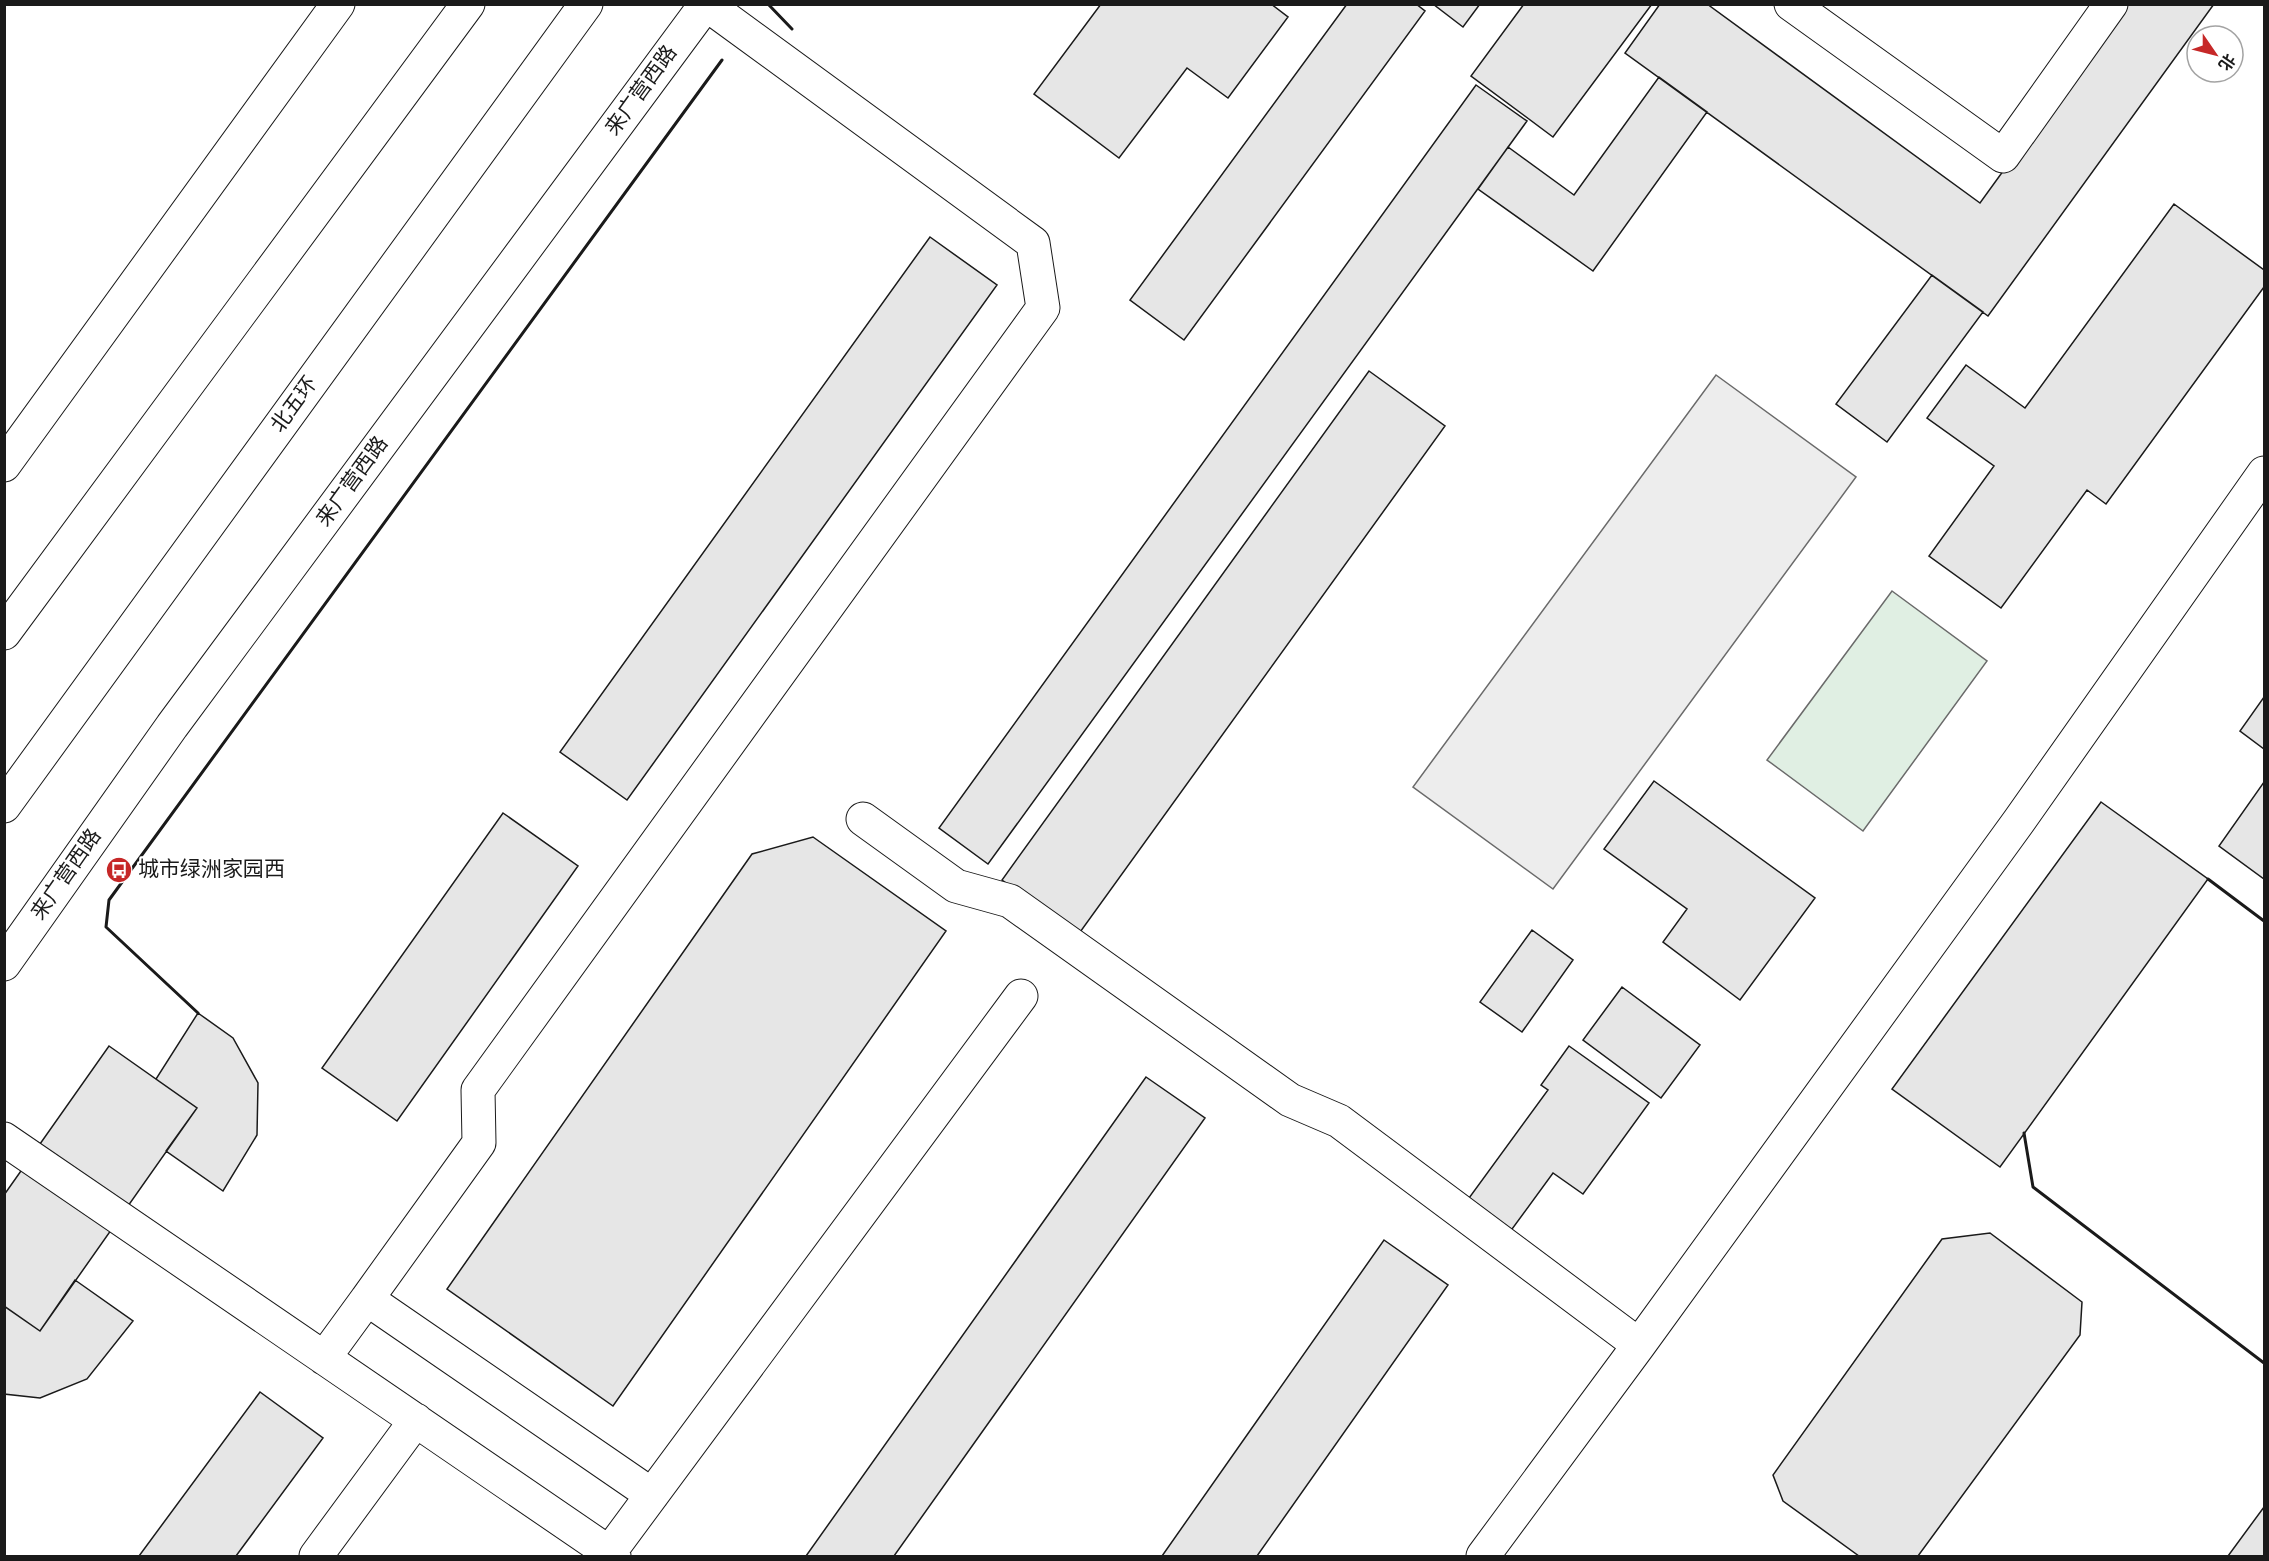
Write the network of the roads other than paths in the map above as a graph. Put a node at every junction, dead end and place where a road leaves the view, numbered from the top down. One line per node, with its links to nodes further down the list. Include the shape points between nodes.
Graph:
1 (338, 4): 7 (main road)
2 (468, 4): 9 (main road)
3 (586, 4): 10 (main road, 北五环)
4 (706, 4): 12 (main road, 来广营西路, via 172,726); 15 (main road, via 1033,243 1043,308 478,1090 479,1143)
5 (1791, 4): 6 (main road, via 2003,156)
6 (2111, 4)
7 (4, 465)
8 (2265, 473): 16 (main road)
9 (4, 633)
10 (4, 806)
11 (863, 819): 16 (main road, via 956,886 1010,901 1290,1100 1338,1121)
12 (4, 964)
13 (1021, 996): 19 (main road)
14 (4, 1139): 17 (main road)
15 (367, 1299): 17 (main road); 19 (main road)
16 (1640, 1345): 22 (main road)
17 (324, 1358): 18 (main road)
18 (416, 1420): 20 (main road); 21 (main road)
19 (652, 1495): 20 (main road)
20 (611, 1555)
21 (316, 1557)
22 (1483, 1557)

